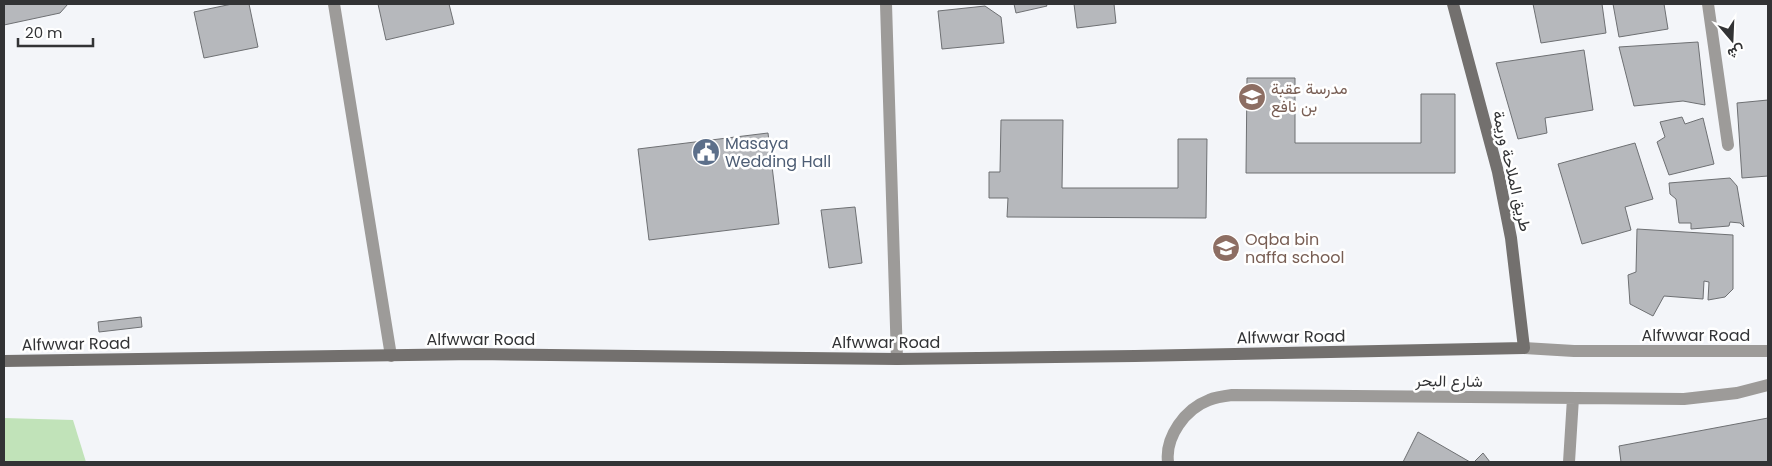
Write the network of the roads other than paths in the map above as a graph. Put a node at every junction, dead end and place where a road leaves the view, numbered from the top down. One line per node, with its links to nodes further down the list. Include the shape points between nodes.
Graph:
1 (334, 4): 8 (street)
2 (886, 4): 9 (street)
3 (1453, 4): 6 (street, طريق الملاحة وريمة, via 1498,172 1511,238)
4 (1708, 4): 5 (street)
5 (1728, 145)
6 (1524, 348): 7 (street, Alfwwar Road); 9 (street, Alfwwar Road)
7 (1768, 351)
8 (391, 356): 9 (street, Alfwwar Road, via 486,354); 10 (street, Alfwwar Road)
9 (897, 359)
10 (4, 361)
11 (1768, 385): 12 (street, شارع البحر, via 1684,399)
12 (1573, 398): 13 (street, شارع البحر, via 1232,394 1208,400 1187,413 1174,432); 14 (street)
13 (1168, 462)
14 (1569, 462)

